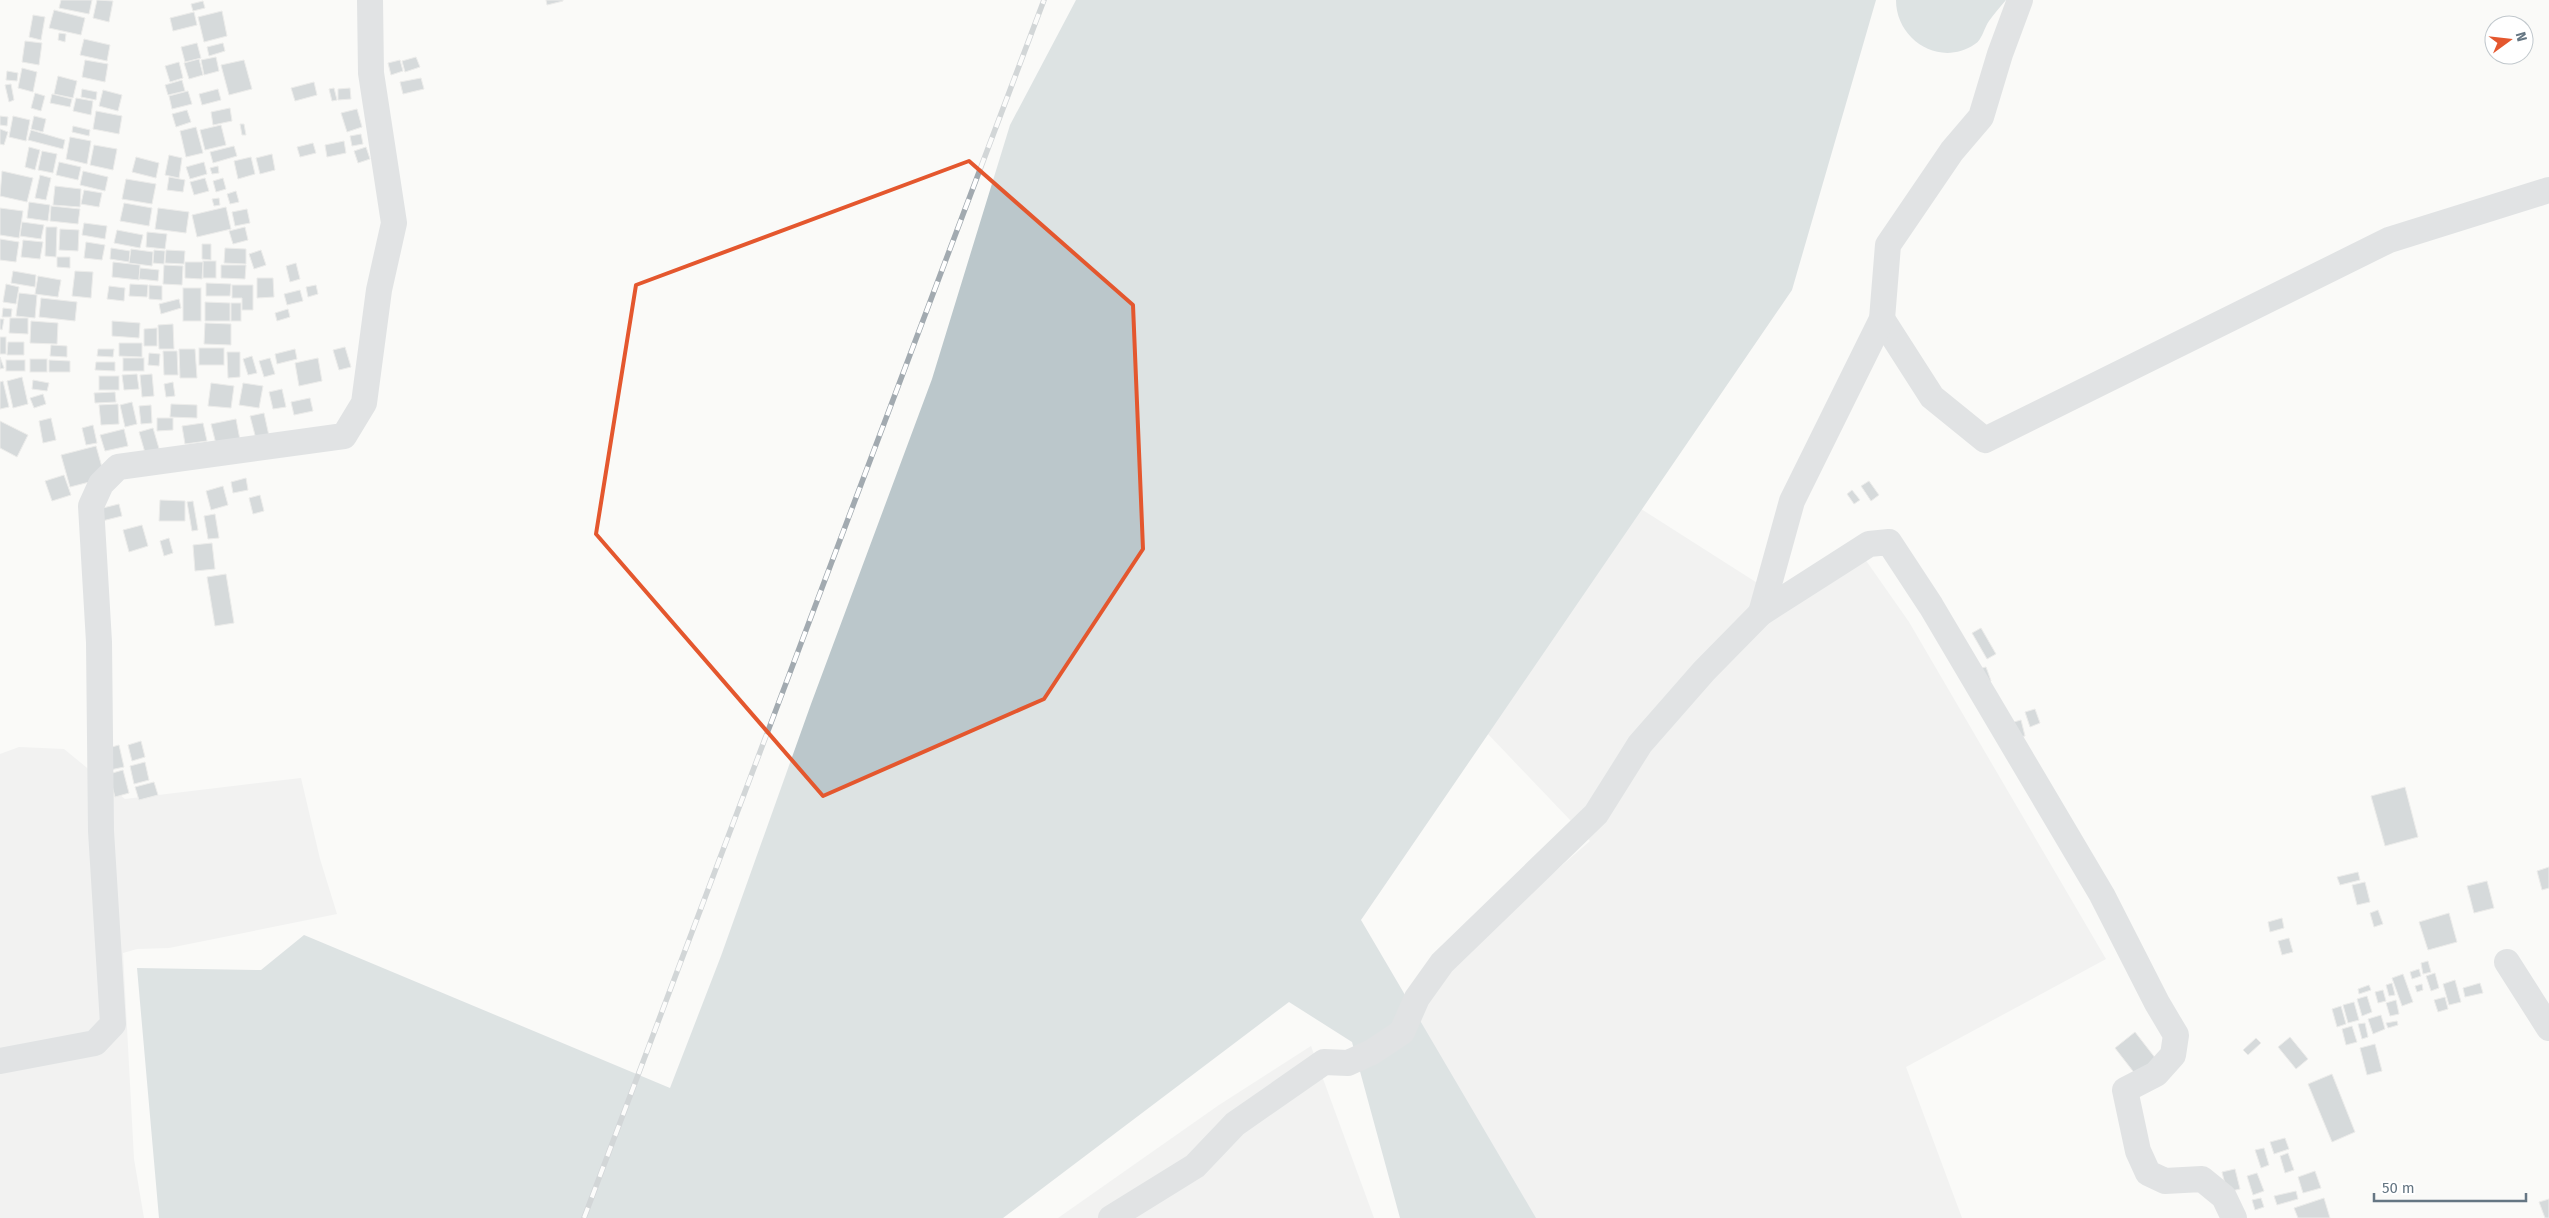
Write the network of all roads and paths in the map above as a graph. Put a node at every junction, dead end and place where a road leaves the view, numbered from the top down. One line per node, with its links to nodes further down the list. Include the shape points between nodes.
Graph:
1 (370, 0): 8 (street, via 371,73 394,223 379,290 364,403 344,436 118,468 101,484 91,506 99,642 101,831 113,1024 95,1043)
2 (2020, 0): 4 (street, via 1981,117 1952,151 1888,245)
3 (2549, 190): 4 (street, via 2389,240 1985,440 1932,397)
4 (1882, 319): 5 (street, via 1792,502)
5 (1761, 613): 9 (street, via 1704,671 1640,744 1596,814 1442,963 1417,998 1402,1032 1348,1063 1324,1062 1235,1124 1195,1166); 10 (street, via 1869,544 1889,542 1931,606 2102,895 2176,1035 2173,1055 2156,1074 2125,1090 2138,1151 2148,1173 2164,1181 2202,1179 2224,1197)
6 (2508, 962): 7 (street)
7 (2549, 1028)
8 (0, 1062)
9 (1111, 1218)
10 (2234, 1218)

